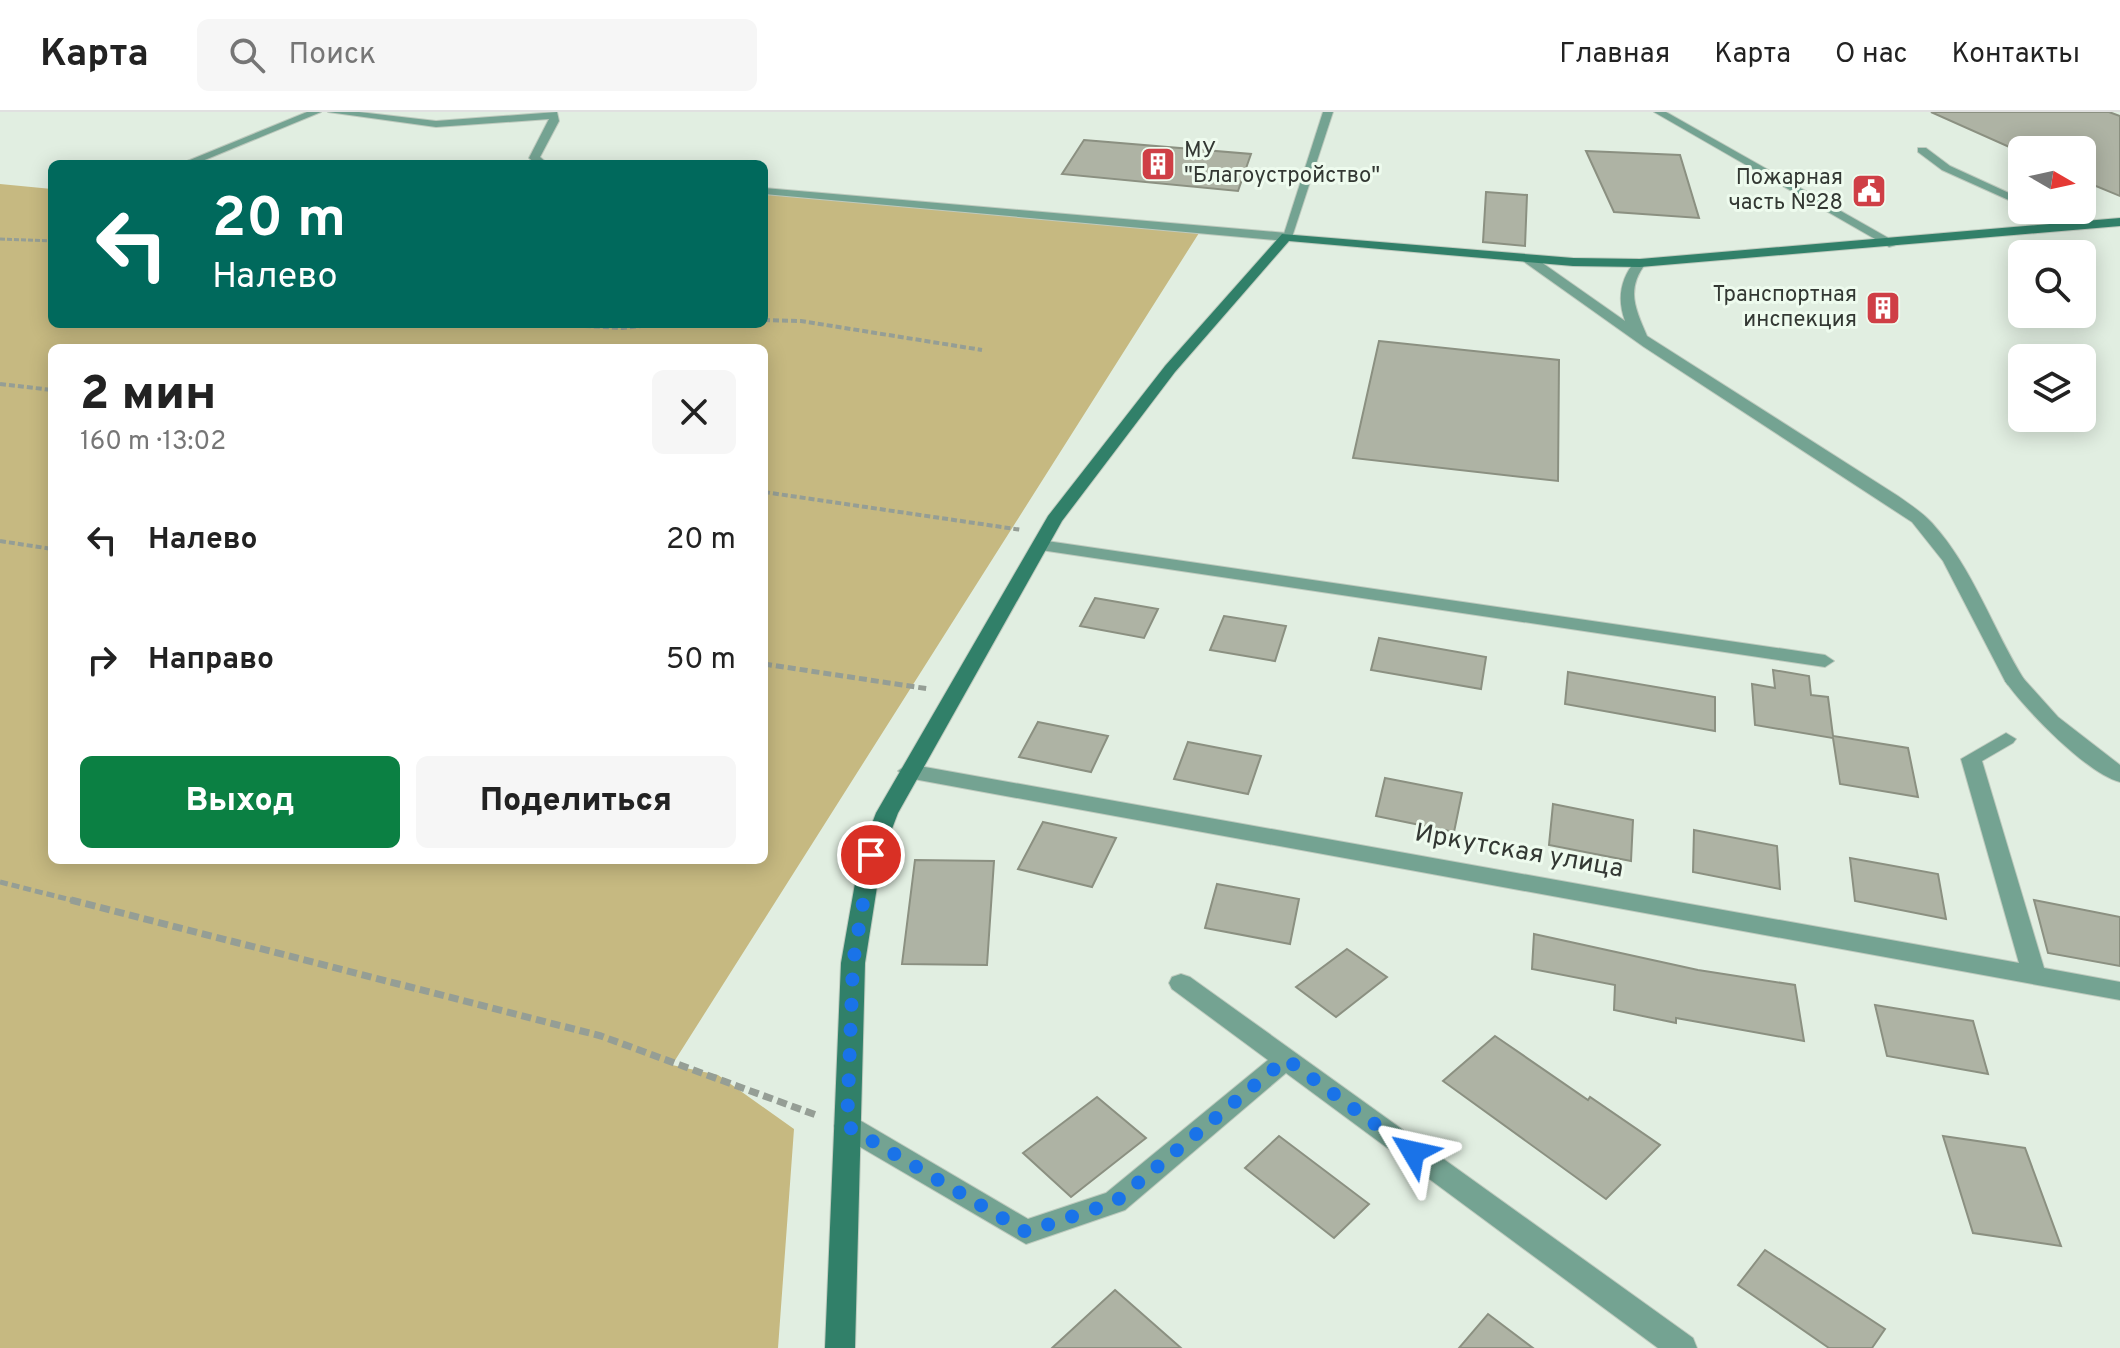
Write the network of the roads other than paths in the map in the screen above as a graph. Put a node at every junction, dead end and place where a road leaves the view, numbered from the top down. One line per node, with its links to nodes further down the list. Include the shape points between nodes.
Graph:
1 (316, 112): 7 (street)
2 (333, 112): 5 (street, via 436,124)
3 (1328, 112): 14 (street)
4 (1659, 112): 15 (street)
5 (552, 114): 8 (street, via 554,121)
6 (1922, 150): 10 (street, via 1946,168)
7 (195, 160)
8 (537, 160)
9 (768, 191): 14 (street)
10 (2008, 197)
11 (2120, 222): 13 (street)
12 (2068, 224): 13 (street)
13 (2073, 226): 15 (street)
14 (1286, 237): 16 (street); 19 (street, via 1170,369)
15 (1893, 244): 17 (street)
16 (1527, 258): 17 (street); 18 (street)
17 (1640, 263): 18 (street, via 1627,282 1631,320)
18 (1649, 344): 23 (street, via 1892,499 1924,525 1941,546 2015,681 2048,721)
19 (1043, 539): 20 (street); 22 (street)
20 (1825, 661)
21 (2006, 739): 24 (street, via 1971,759)
22 (908, 771): 24 (street, Иркутская улица); 28 (street, via 871,855 853,963)
23 (2120, 775)
24 (2034, 975): 26 (street, Иркутская улица)
25 (1181, 983): 27 (street)
26 (2120, 991)
27 (1286, 1059): 28 (street, via 1115,1202 1026,1232); 29 (street)
28 (847, 1126): 30 (street)
29 (1668, 1344)
30 (840, 1348)

